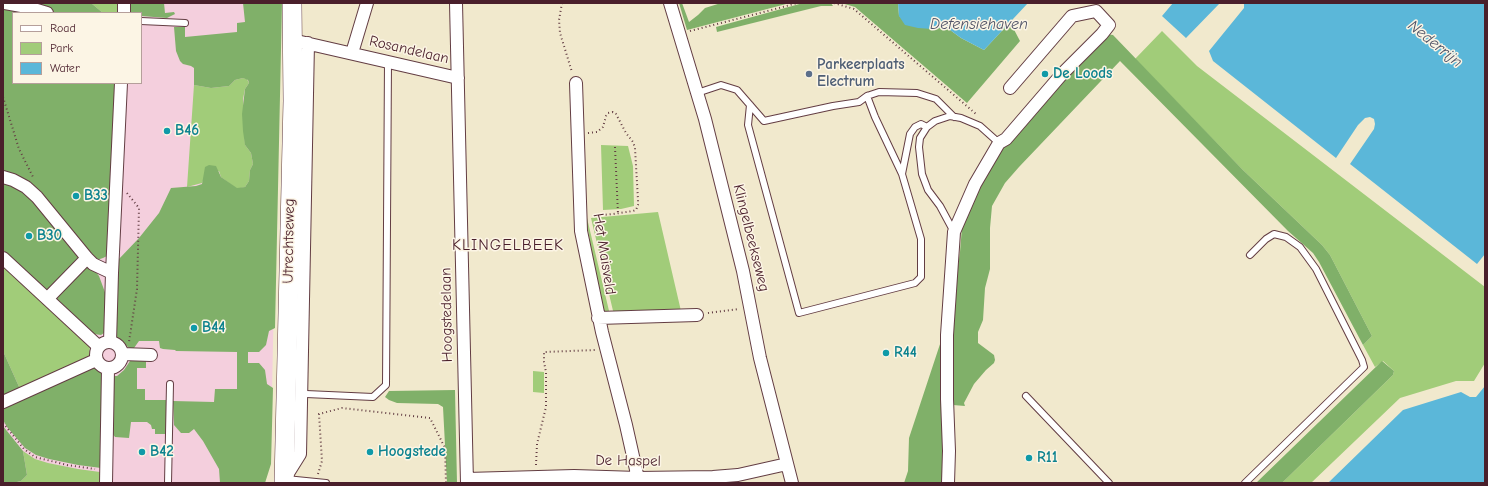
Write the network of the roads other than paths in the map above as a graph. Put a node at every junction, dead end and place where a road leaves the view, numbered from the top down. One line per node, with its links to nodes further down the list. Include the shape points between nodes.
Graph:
1 (5, 3): 6 (street)
2 (292, 3): 9 (main road, Utrechtseweg)
3 (367, 3): 10 (street, Rosandelaan)
4 (456, 3): 12 (street, Hoogstedelaan)
5 (670, 3): 16 (street, Klingelbeekseweg)
6 (44, 12)
7 (142, 21): 8 (lane)
8 (185, 23)
9 (300, 42): 10 (street, Rosandelaan); 44 (main road, Utrechtseweg, via 292,109)
10 (352, 53): 11 (street, Rosandelaan)
11 (388, 61): 12 (street, Rosandelaan); 39 (lane, via 386,385 373,397)
12 (458, 78): 45 (street, Hoogstedelaan)
13 (576, 83): 31 (street, Het Maisveld, via 581,231)
14 (121, 84): 28 (street)
15 (1010, 88): 21 (street, via 1072,16 1096,11 1109,24 1006,140)
16 (698, 93): 18 (lane, via 721,85 737,90); 42 (street, Klingelbeekseweg, via 743,271 760,358)
17 (867, 96): 18 (lane, via 859,102 764,122); 19 (lane, via 880,92 917,93 936,99); 22 (lane)
18 (750, 105): 22 (lane, via 748,125 799,313 915,283 921,277 921,239)
19 (954, 117): 20 (lane, via 935,121); 21 (lane, via 980,126)
20 (927, 127): 22 (lane, via 921,124 910,134); 24 (lane, via 920,138 919,147 922,174 928,190)
21 (999, 143): 24 (street, via 975,184)
22 (902, 174)
23 (3, 177): 27 (street, via 19,182 37,197)
24 (954, 232): 50 (street, via 947,335 950,451)
25 (1250, 255): 52 (lane, via 1274,234 1286,237 1300,248 1316,269 1364,367)
26 (3, 258): 29 (street)
27 (87, 258): 28 (street, via 93,264); 29 (street)
28 (112, 273): 32 (street)
29 (47, 299): 33 (street)
30 (697, 315): 31 (street)
31 (598, 318): 43 (street, Het Maisveld)
32 (110, 342): 33 (street); 34 (street)
33 (98, 346): 36 (street)
34 (125, 354): 35 (street); 37 (street, via 119,364)
35 (151, 355)
36 (96, 360): 37 (street, via 100,366); 41 (street)
37 (108, 369): 46 (street)
38 (170, 384): 47 (lane)
39 (306, 394)
40 (1026, 396): 51 (lane)
41 (3, 402)
42 (787, 464): 43 (street, De Haspel, via 726,476); 49 (street, Klingelbeekseweg)
43 (639, 480): 45 (street, De Haspel, via 535,476)
44 (284, 481): 48 (lane)
45 (467, 481)
46 (106, 483)
47 (168, 483)
48 (326, 483)
49 (792, 483)
50 (948, 483)
51 (1109, 483)
52 (1245, 483)

